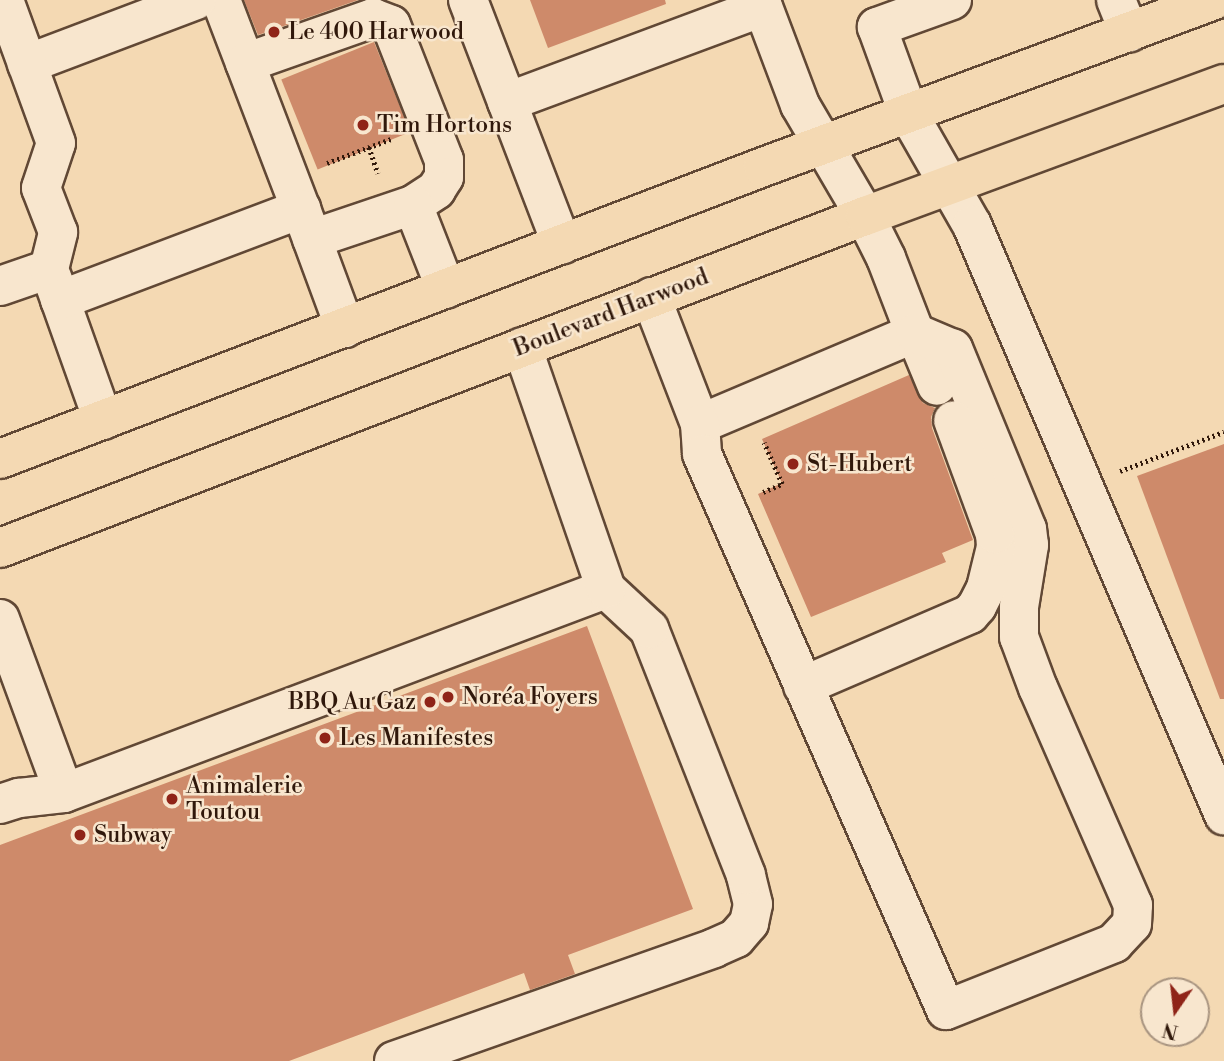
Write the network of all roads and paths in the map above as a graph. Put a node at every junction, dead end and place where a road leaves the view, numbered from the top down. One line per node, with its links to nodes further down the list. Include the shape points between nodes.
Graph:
1 (4, 0): 10 (lane)
2 (196, 0): 10 (lane)
3 (221, 0): 9 (lane)
4 (468, 0): 12 (lane)
5 (952, 0): 13 (lane, via 877,27)
6 (1214, 0): 8 (highway)
7 (765, 4): 12 (lane); 15 (lane, via 800,105)
8 (1123, 16): 13 (highway)
9 (245, 63): 18 (lane, via 373,18 391,26 444,160 444,177 436,190); 20 (lane)
10 (27, 64): 22 (lane, via 56,143 41,188 58,232)
11 (1224, 84): 17 (highway, Boulevard Harwood)
12 (507, 102): 21 (lane)
13 (909, 115): 15 (highway); 17 (lane)
14 (402, 135): 16 (path)
15 (823, 146): 19 (lane); 21 (highway)
16 (325, 163)
17 (947, 186): 19 (highway, Boulevard Harwood); 44 (lane, via 972,225)
18 (412, 205): 20 (lane); 24 (lane)
19 (865, 216): 25 (highway, Boulevard Harwood); 27 (lane, via 887,258)
20 (307, 224): 22 (lane); 26 (lane)
21 (562, 245): 24 (highway)
22 (54, 284): 23 (lane); 30 (lane)
23 (0, 286)
24 (446, 289): 26 (highway)
25 (651, 298): 28 (highway, Boulevard Harwood); 32 (lane)
26 (345, 328): 30 (highway)
27 (915, 333): 29 (lane); 32 (lane); 41 (lane, via 953,349 1027,529 1019,637 1133,905 1132,924 1114,943 946,1010)
28 (522, 347): 38 (highway, Boulevard Harwood); 39 (lane)
29 (937, 386)
30 (103, 420): 35 (highway)
31 (953, 420): 41 (lane, via 995,534 986,588 977,607 970,614)
32 (700, 424): 41 (lane, via 702,454)
33 (1224, 432): 36 (path)
34 (762, 439): 37 (path, via 782,484)
35 (0, 459)
36 (1112, 474)
37 (758, 494)
38 (0, 548)
39 (606, 589): 42 (lane); 45 (lane, via 649,629 746,875 752,904 750,923 736,938 714,948)
40 (0, 619): 42 (lane)
41 (803, 685)
42 (64, 793): 43 (lane)
43 (0, 804)
44 (1224, 815)
45 (394, 1061)

